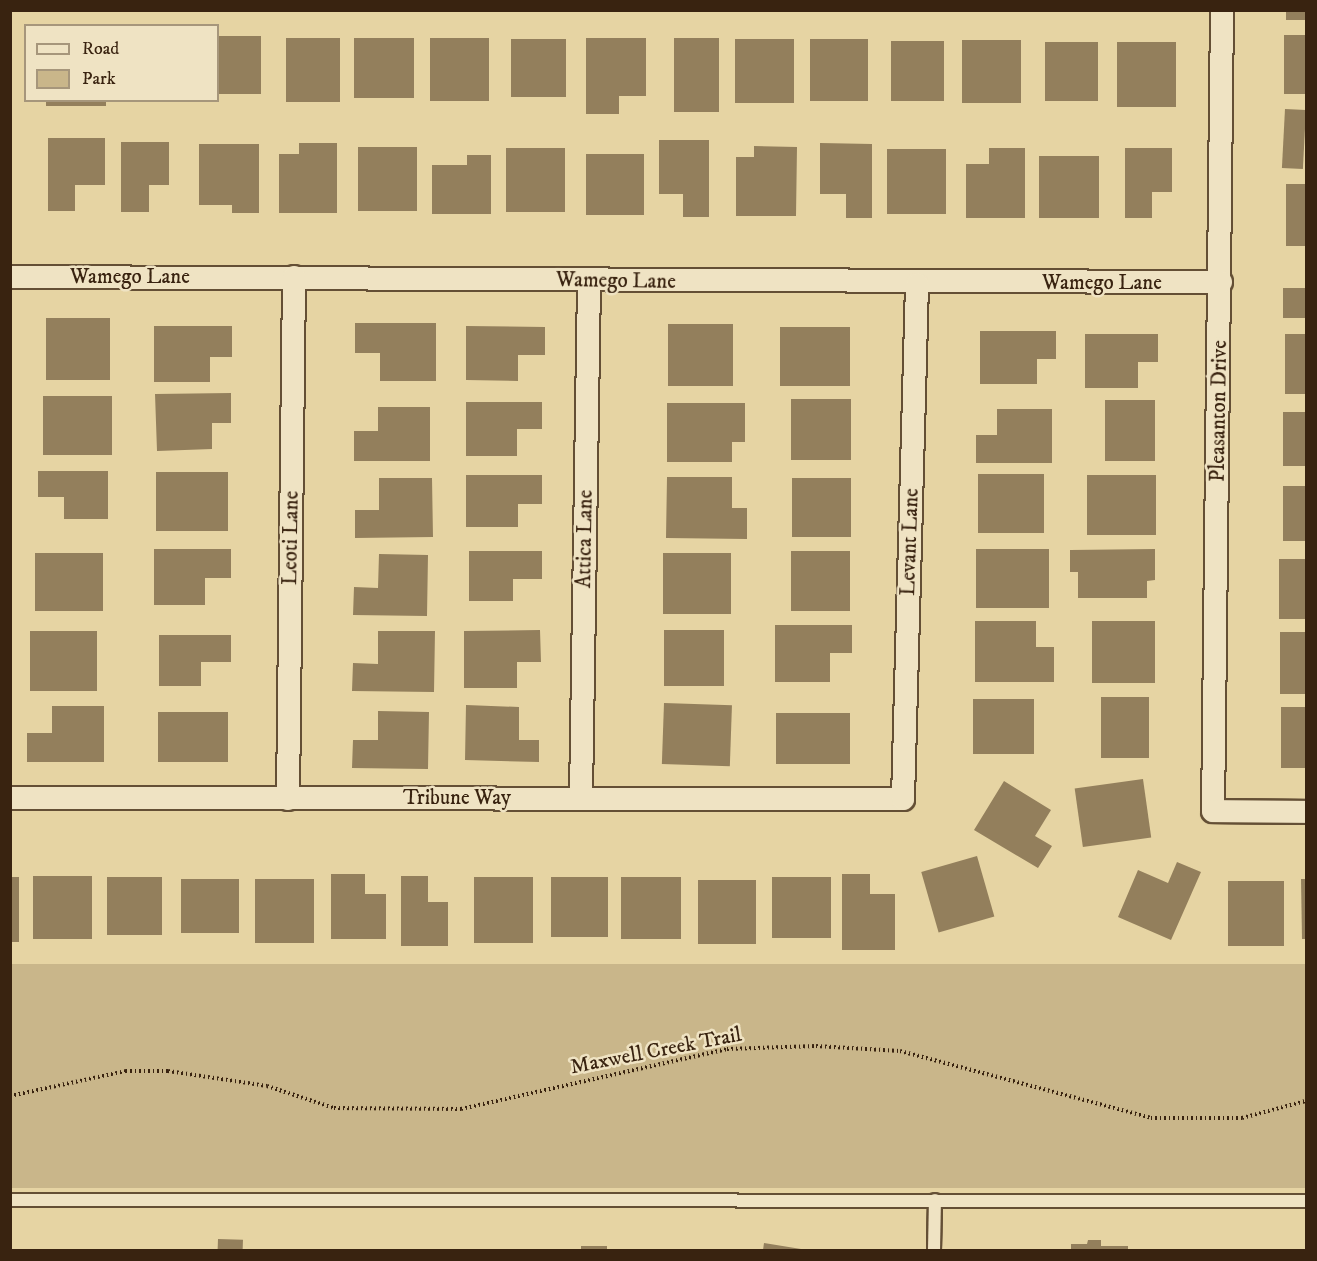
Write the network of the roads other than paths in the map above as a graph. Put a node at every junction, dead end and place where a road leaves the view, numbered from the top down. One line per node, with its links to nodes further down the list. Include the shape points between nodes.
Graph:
1 (1222, 10): 5 (street, Pleasanton Drive)
2 (10, 277): 3 (street, Wamego Lane)
3 (294, 277): 4 (street, Wamego Lane); 9 (street, Leoti Lane)
4 (589, 281): 6 (street, Wamego Lane); 7 (street, Attica Lane)
5 (1221, 282): 6 (street, Wamego Lane); 11 (street, Pleasanton Drive, via 1213,811)
6 (917, 284): 10 (street, Levant Lane)
7 (581, 797): 9 (street, Tribune Way); 10 (street, Tribune Way)
8 (10, 798): 9 (street, Tribune Way)
9 (288, 799)
10 (903, 800)
11 (1306, 812)
12 (10, 1200): 13 (lane)
13 (935, 1200): 14 (lane); 15 (lane)
14 (1306, 1201)
15 (934, 1251)

